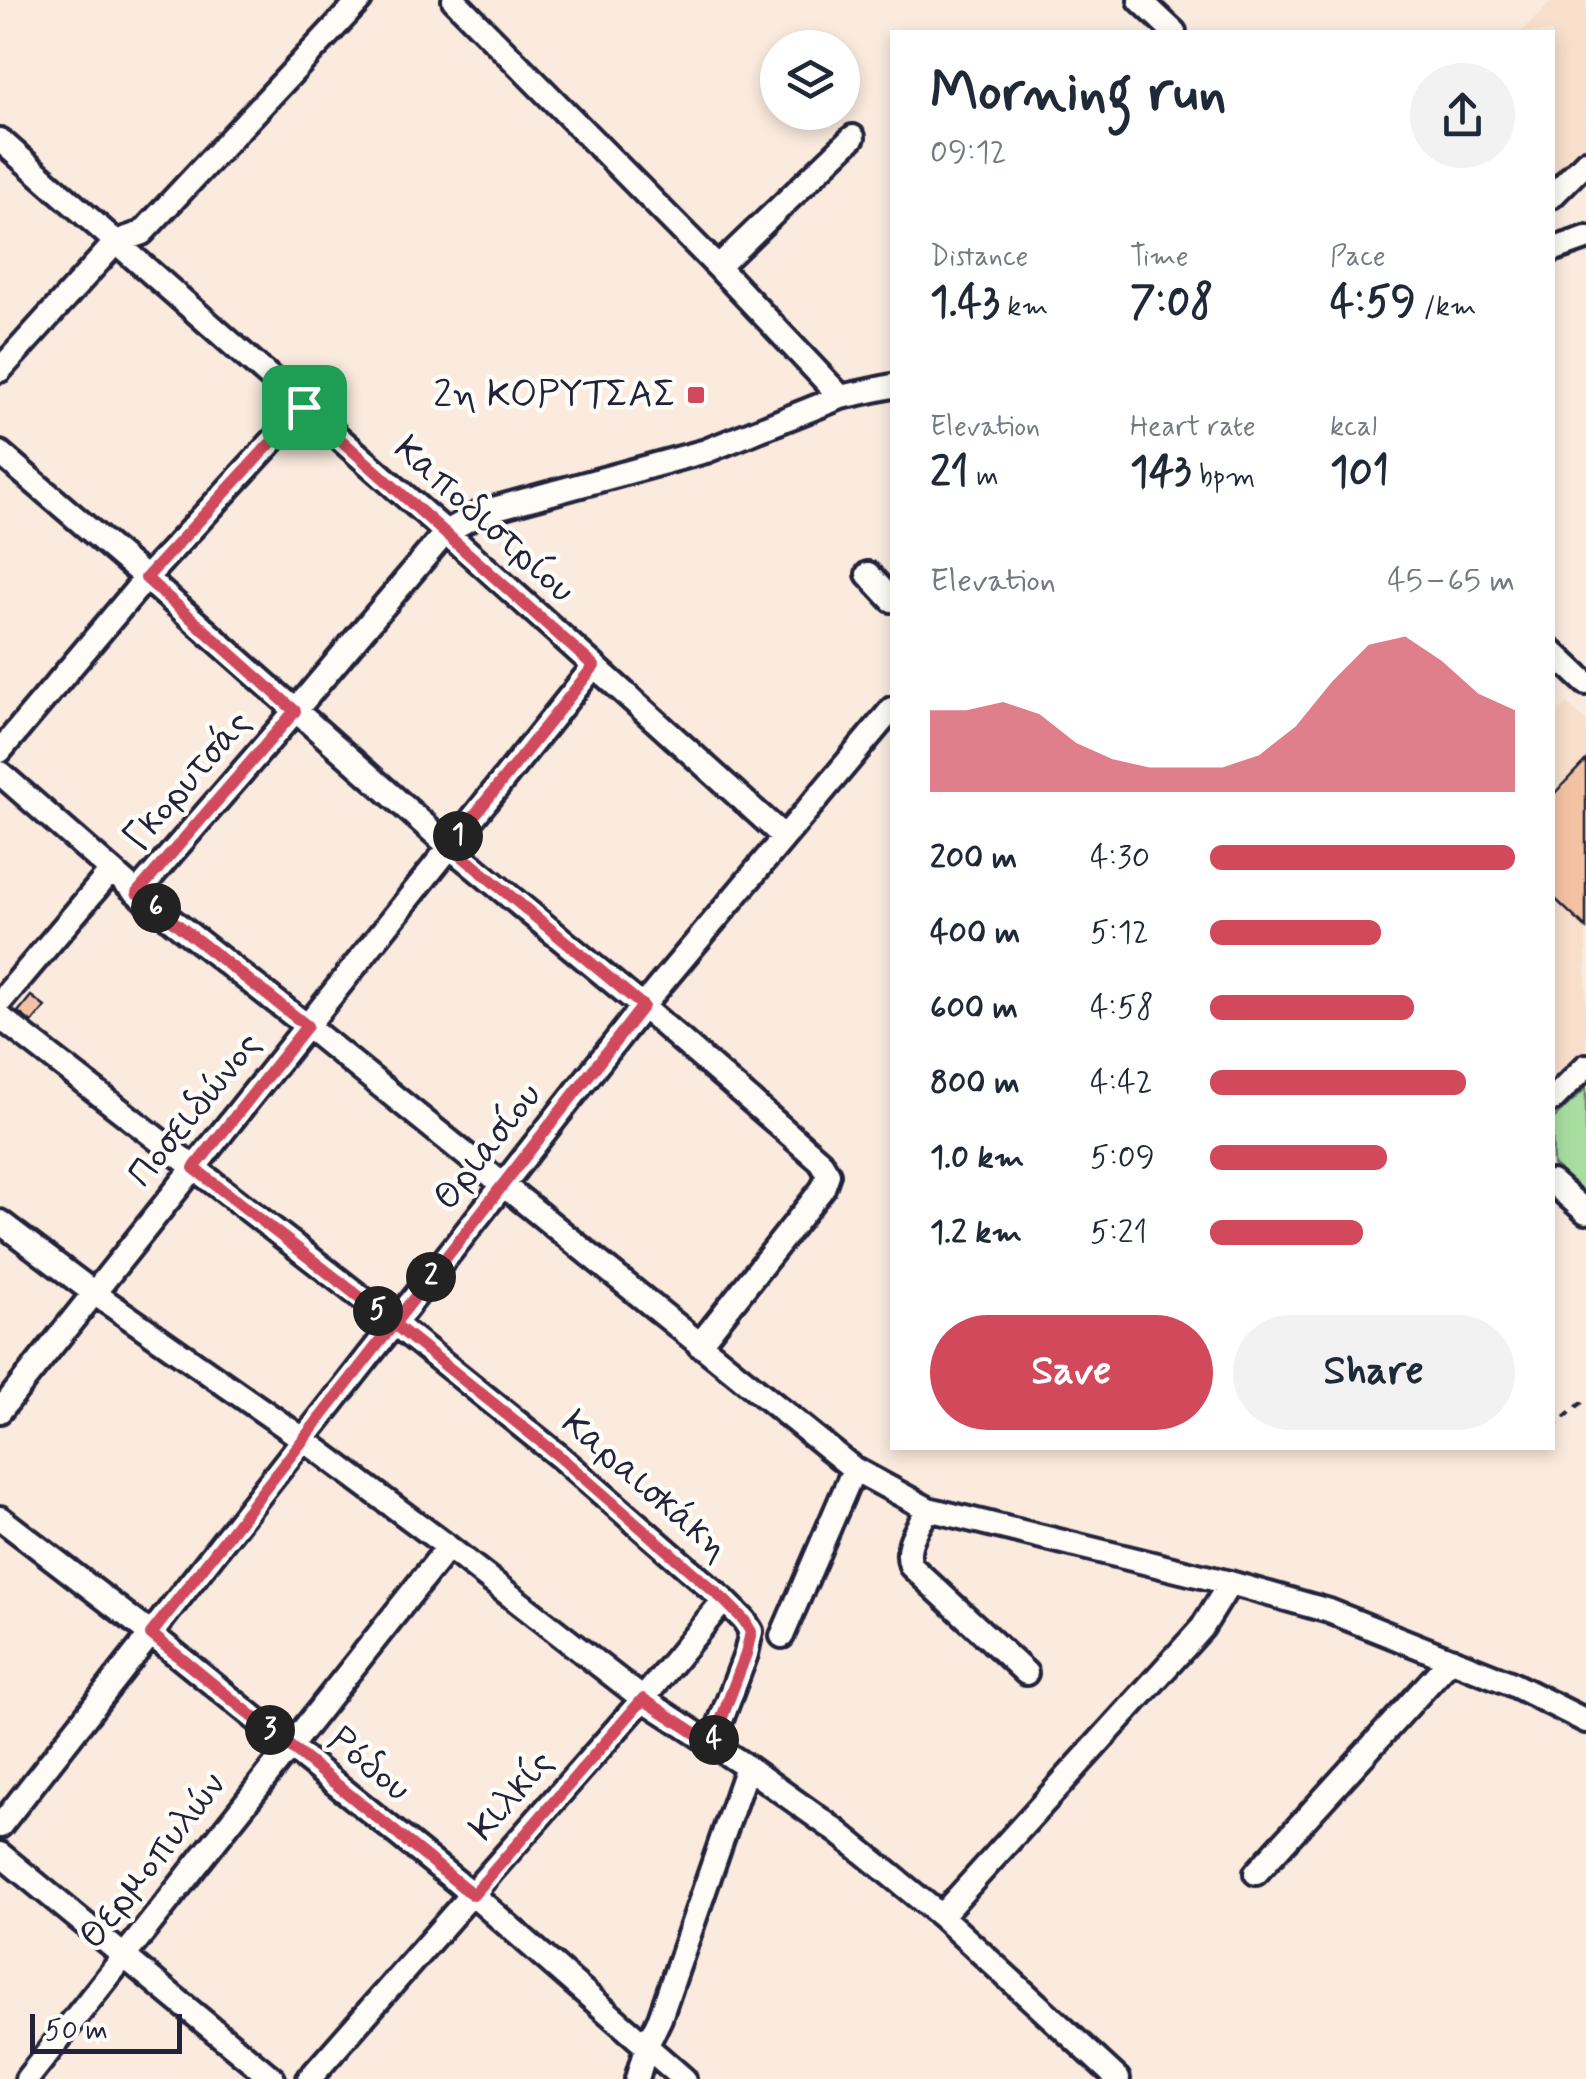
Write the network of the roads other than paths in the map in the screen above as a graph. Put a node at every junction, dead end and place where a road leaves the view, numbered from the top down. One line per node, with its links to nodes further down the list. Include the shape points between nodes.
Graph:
1 (360, 0): 10 (street, via 142,233)
2 (454, 0): 12 (street)
3 (1140, 0): 4 (street)
4 (1172, 30)
5 (853, 137): 12 (street)
6 (0, 140): 10 (street, Καποδιστρίου)
7 (1586, 162): 8 (street)
8 (1555, 193)
9 (1586, 238): 11 (street)
10 (116, 242): 13 (street); 16 (street, Καποδιστρίου)
11 (1555, 249)
12 (718, 268): 15 (street)
13 (0, 370)
14 (890, 386): 15 (street)
15 (841, 397): 18 (street, via 706,452 482,512)
16 (304, 407): 18 (street, Καποδιστρίου); 20 (street)
17 (0, 453): 20 (street)
18 (446, 532): 23 (street, Καποδιστρίου); 25 (street, Γκορυτσάς)
19 (868, 574): 21 (street)
20 (146, 578): 25 (street); 27 (street)
21 (890, 598)
22 (1555, 655): 24 (street)
23 (594, 666): 29 (street, Καποδιστρίου); 30 (street, Ποσειδώνος)
24 (1586, 683)
25 (295, 711): 30 (street); 32 (street, Γκορυτσάς)
26 (890, 711): 29 (street, Θριασίου)
27 (0, 750)
28 (0, 773): 31 (street)
29 (784, 837): 34 (street, Θριασίου)
30 (450, 846): 34 (street); 36 (street, Ποσειδώνος)
31 (111, 871): 32 (street); 33 (street, Γκορυτσάς)
32 (137, 893): 36 (street)
33 (0, 1002)
34 (643, 1006): 40 (street, Θριασίου); 46 (street, via 828,1174)
35 (0, 1018): 39 (street, Καραισκάκη)
36 (307, 1026): 39 (street, Ποσειδώνος); 40 (street)
37 (1586, 1066): 38 (street)
38 (1555, 1097)
39 (194, 1168): 44 (street, Ποσειδώνος); 45 (street, Καραισκάκη)
40 (503, 1184): 45 (street, Θριασίου); 46 (street)
41 (1555, 1185): 42 (street)
42 (1586, 1212)
43 (0, 1222): 44 (street)
44 (94, 1293): 47 (street, Ποσειδώνος); 48 (street)
45 (394, 1324): 48 (street, Θριασίου); 54 (street, Καραισκάκη)
46 (698, 1345): 49 (street)
47 (0, 1411)
48 (303, 1440): 52 (street); 55 (street, Θριασίου)
49 (854, 1470): 50 (street); 56 (street)
50 (928, 1509): 53 (street); 58 (street, via 909,1546 911,1566)
51 (0, 1518): 55 (street, Ρόδου)
52 (448, 1547): 59 (street); 62 (street, Θερμοπυλών)
53 (1230, 1583): 57 (street, via 1329,1611); 68 (street, via 1202,1628)
54 (724, 1600): 59 (street, Κιλκίς); 61 (street, Καραισκάκη, via 751,1632)
55 (151, 1634): 62 (street, Ρόδου); 64 (street, Θριασίου)
56 (782, 1636)
57 (1451, 1659): 60 (street); 66 (street)
58 (1026, 1673)
59 (643, 1699): 61 (street); 67 (street, Κιλκίς)
60 (1586, 1721)
61 (712, 1744): 63 (street)
62 (289, 1746): 67 (street, Ρόδου); 69 (street, Θερμοπυλών)
63 (747, 1767): 68 (street); 70 (street)
64 (0, 1826)
65 (0, 1854): 69 (street)
66 (1256, 1874)
67 (473, 1895): 70 (street, Ρόδου); 73 (street, Κιλκίς)
68 (941, 1916): 76 (street)
69 (124, 1955): 71 (street, Θερμοπυλών); 72 (street)
70 (647, 2045): 74 (street); 75 (street, Ρόδου)
71 (26, 2079)
72 (273, 2079)
73 (309, 2079)
74 (637, 2079)
75 (684, 2079)
76 (1118, 2079)

